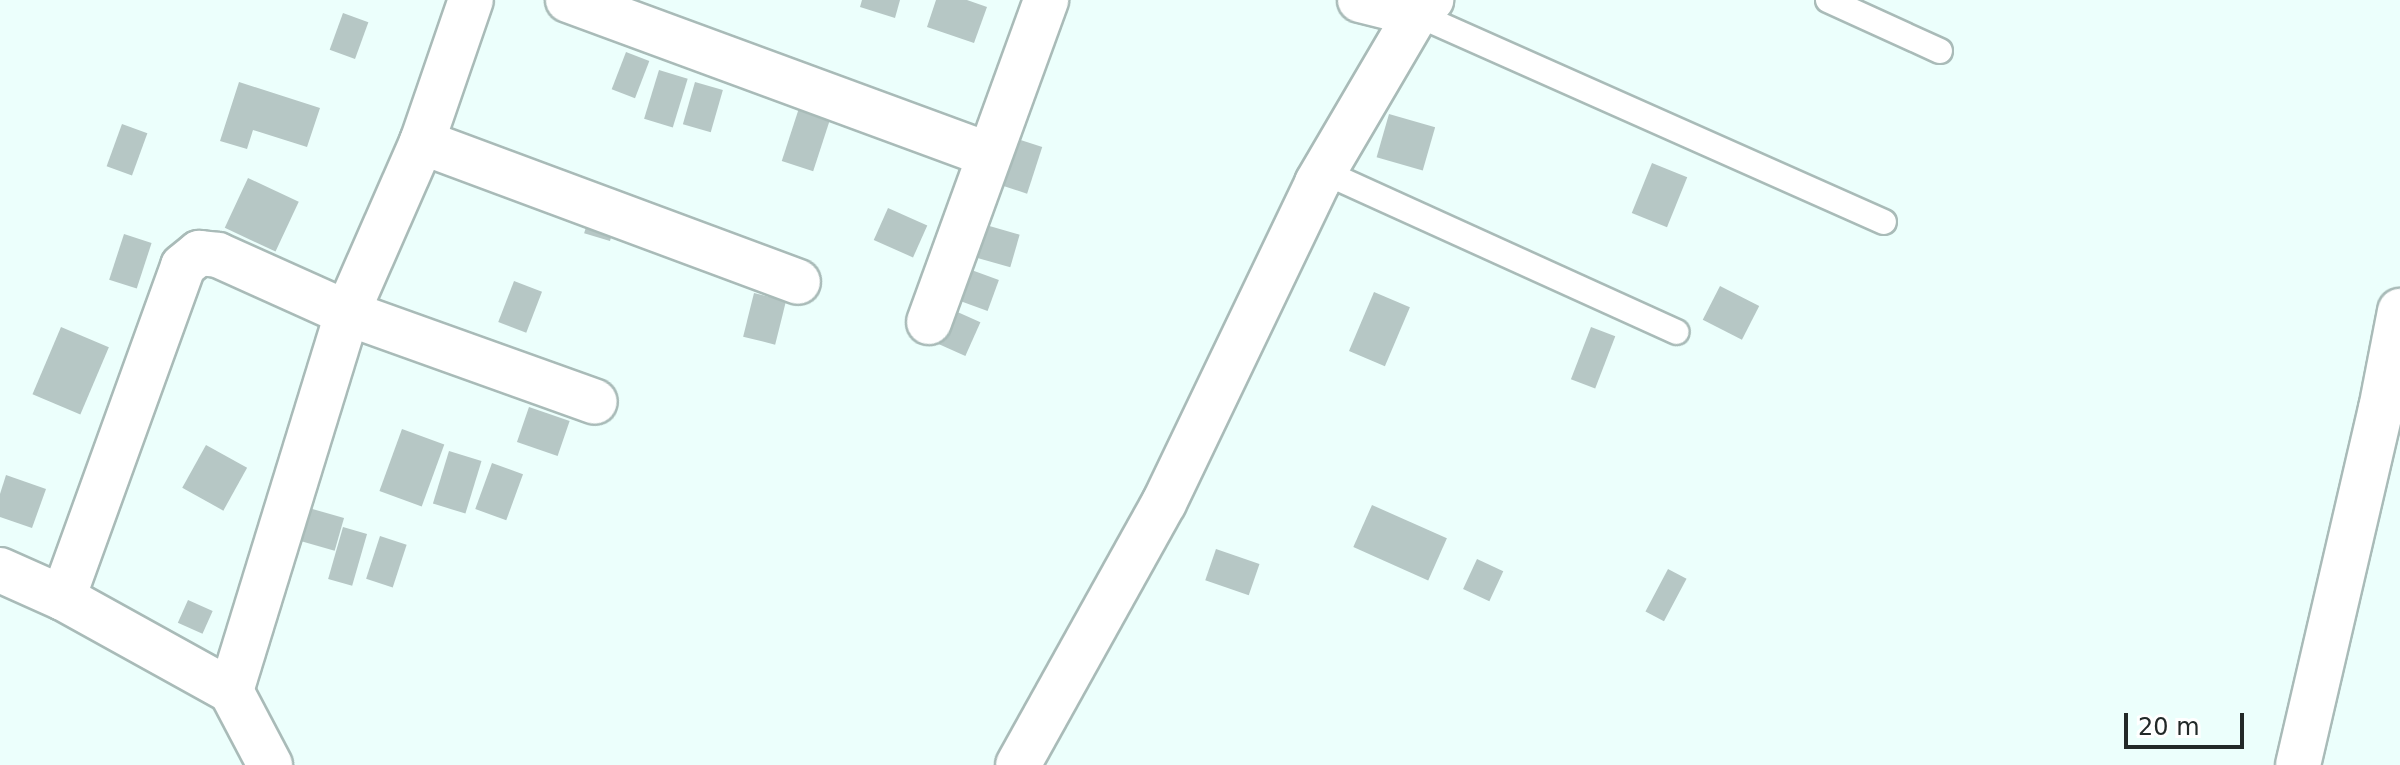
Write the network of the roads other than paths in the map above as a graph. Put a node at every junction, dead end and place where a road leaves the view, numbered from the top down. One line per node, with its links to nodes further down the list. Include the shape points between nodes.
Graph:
1 (471, 0): 8 (street)
2 (568, 0): 9 (street)
3 (1046, 0): 9 (street)
4 (1360, 0): 6 (street)
5 (1828, 0): 7 (lane)
6 (1424, 7): 10 (street); 11 (lane)
7 (1940, 51)
8 (422, 142): 12 (street); 14 (street)
9 (987, 154): 15 (street)
10 (1324, 172): 16 (lane); 22 (street, via 1164,503)
11 (1884, 222)
12 (798, 282)
13 (2400, 311): 23 (street)
14 (347, 313): 17 (street); 19 (street, via 218,255 199,253 183,266); 20 (street)
15 (929, 322)
16 (1676, 332)
17 (595, 402)
18 (0, 570): 19 (street)
19 (63, 598): 20 (street)
20 (231, 691): 21 (street)
21 (270, 765)
22 (1018, 765)
23 (2298, 765)

